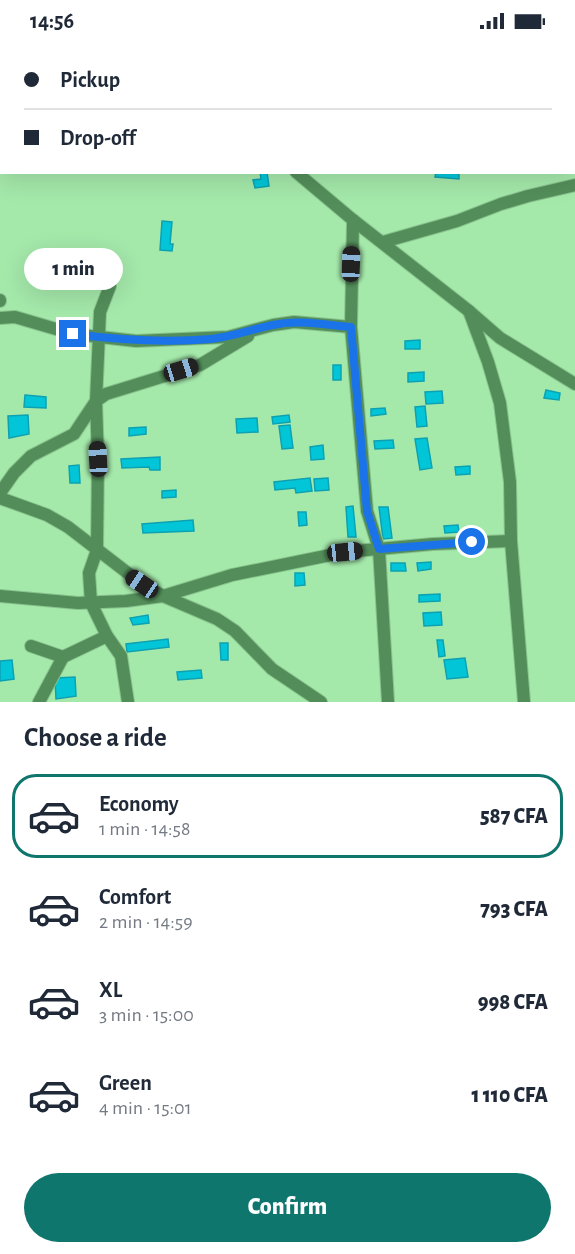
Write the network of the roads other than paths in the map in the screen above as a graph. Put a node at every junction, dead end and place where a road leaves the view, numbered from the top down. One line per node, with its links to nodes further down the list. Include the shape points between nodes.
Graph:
1 (298, 174): 3 (street)
2 (575, 185): 4 (street, via 528,195)
3 (353, 220): 4 (street); 8 (street)
4 (383, 242): 6 (street)
5 (110, 286): 10 (street, via 100,312)
6 (470, 311): 11 (street, via 500,338); 15 (street, via 500,403 510,482)
7 (0, 318): 10 (street, via 15,317)
8 (351, 327): 9 (street, via 294,322); 16 (street, via 367,511)
9 (262, 328): 10 (street, via 208,339 136,341); 12 (street, via 200,365 106,394)
10 (98, 337): 12 (street)
11 (575, 384)
12 (96, 401): 13 (street, via 74,434 31,456); 17 (street)
13 (0, 493)
14 (0, 498): 17 (street, via 47,515)
15 (511, 541): 16 (street); 28 (street)
16 (379, 549): 19 (street, via 258,569); 27 (street)
17 (97, 550): 19 (street); 20 (street, via 89,573)
18 (0, 596): 20 (street)
19 (162, 596): 20 (street); 26 (street, via 217,619 235,631 272,669)
20 (91, 603): 21 (street)
21 (107, 636): 23 (street); 25 (street, via 121,656)
22 (31, 646): 23 (street)
23 (63, 657): 24 (street)
24 (39, 702)
25 (128, 702)
26 (321, 702)
27 (388, 702)
28 (524, 702)

